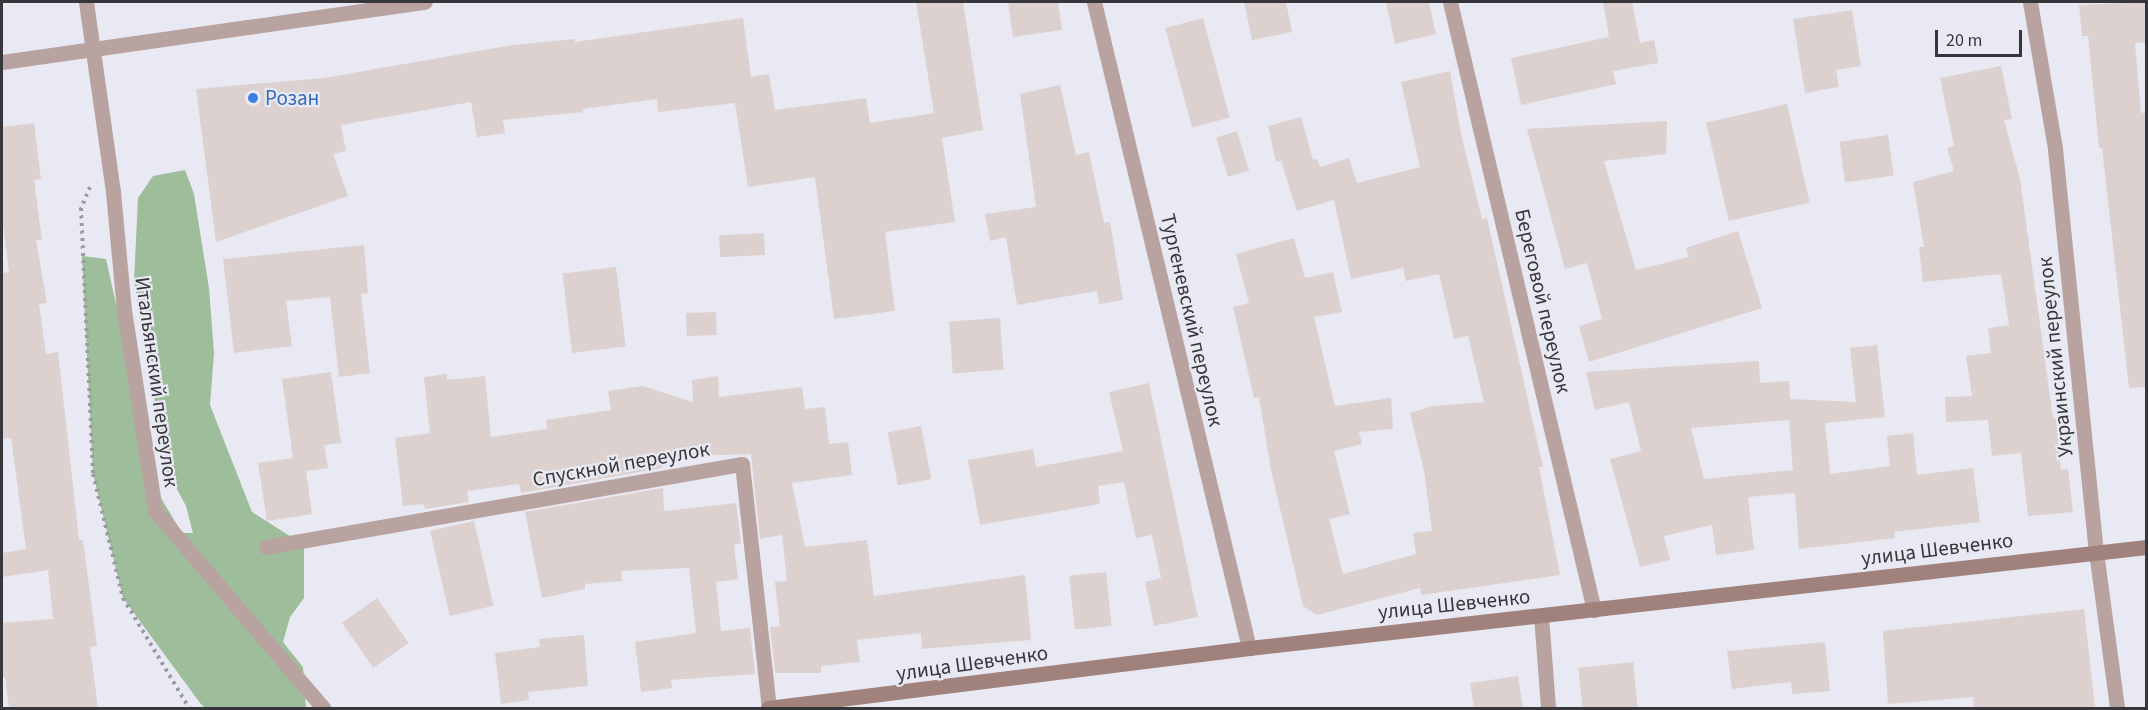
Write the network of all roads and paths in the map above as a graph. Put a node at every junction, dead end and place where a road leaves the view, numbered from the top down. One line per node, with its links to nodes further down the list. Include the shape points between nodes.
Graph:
1 (86, 2): 6 (street, Итальянский переулок)
2 (425, 2): 6 (street)
3 (1094, 2): 14 (street, Тургеневский переулок)
4 (1450, 2): 12 (street, Береговой переулок)
5 (2030, 2): 11 (street, Украинский переулок, via 2055,149)
6 (93, 47): 7 (street); 8 (street, Итальянский переулок)
7 (2, 62)
8 (106, 147): 16 (path, via 81,208 93,474 123,598); 17 (street, Итальянский переулок, via 124,310 154,511)
9 (266, 547): 18 (street, Спускной переулок, via 742,464)
10 (2146, 547): 11 (street, улица Шевченко)
11 (2096, 552): 12 (street, улица Шевченко); 20 (street, Украинский переулок)
12 (1594, 609): 13 (street, улица Шевченко)
13 (1541, 616): 14 (street, улица Шевченко); 19 (street)
14 (1249, 648): 15 (street, улица Шевченко)
15 (855, 704): 18 (street, улица Шевченко)
16 (189, 708)
17 (323, 708)
18 (768, 708)
19 (1548, 708)
20 (2117, 708)

